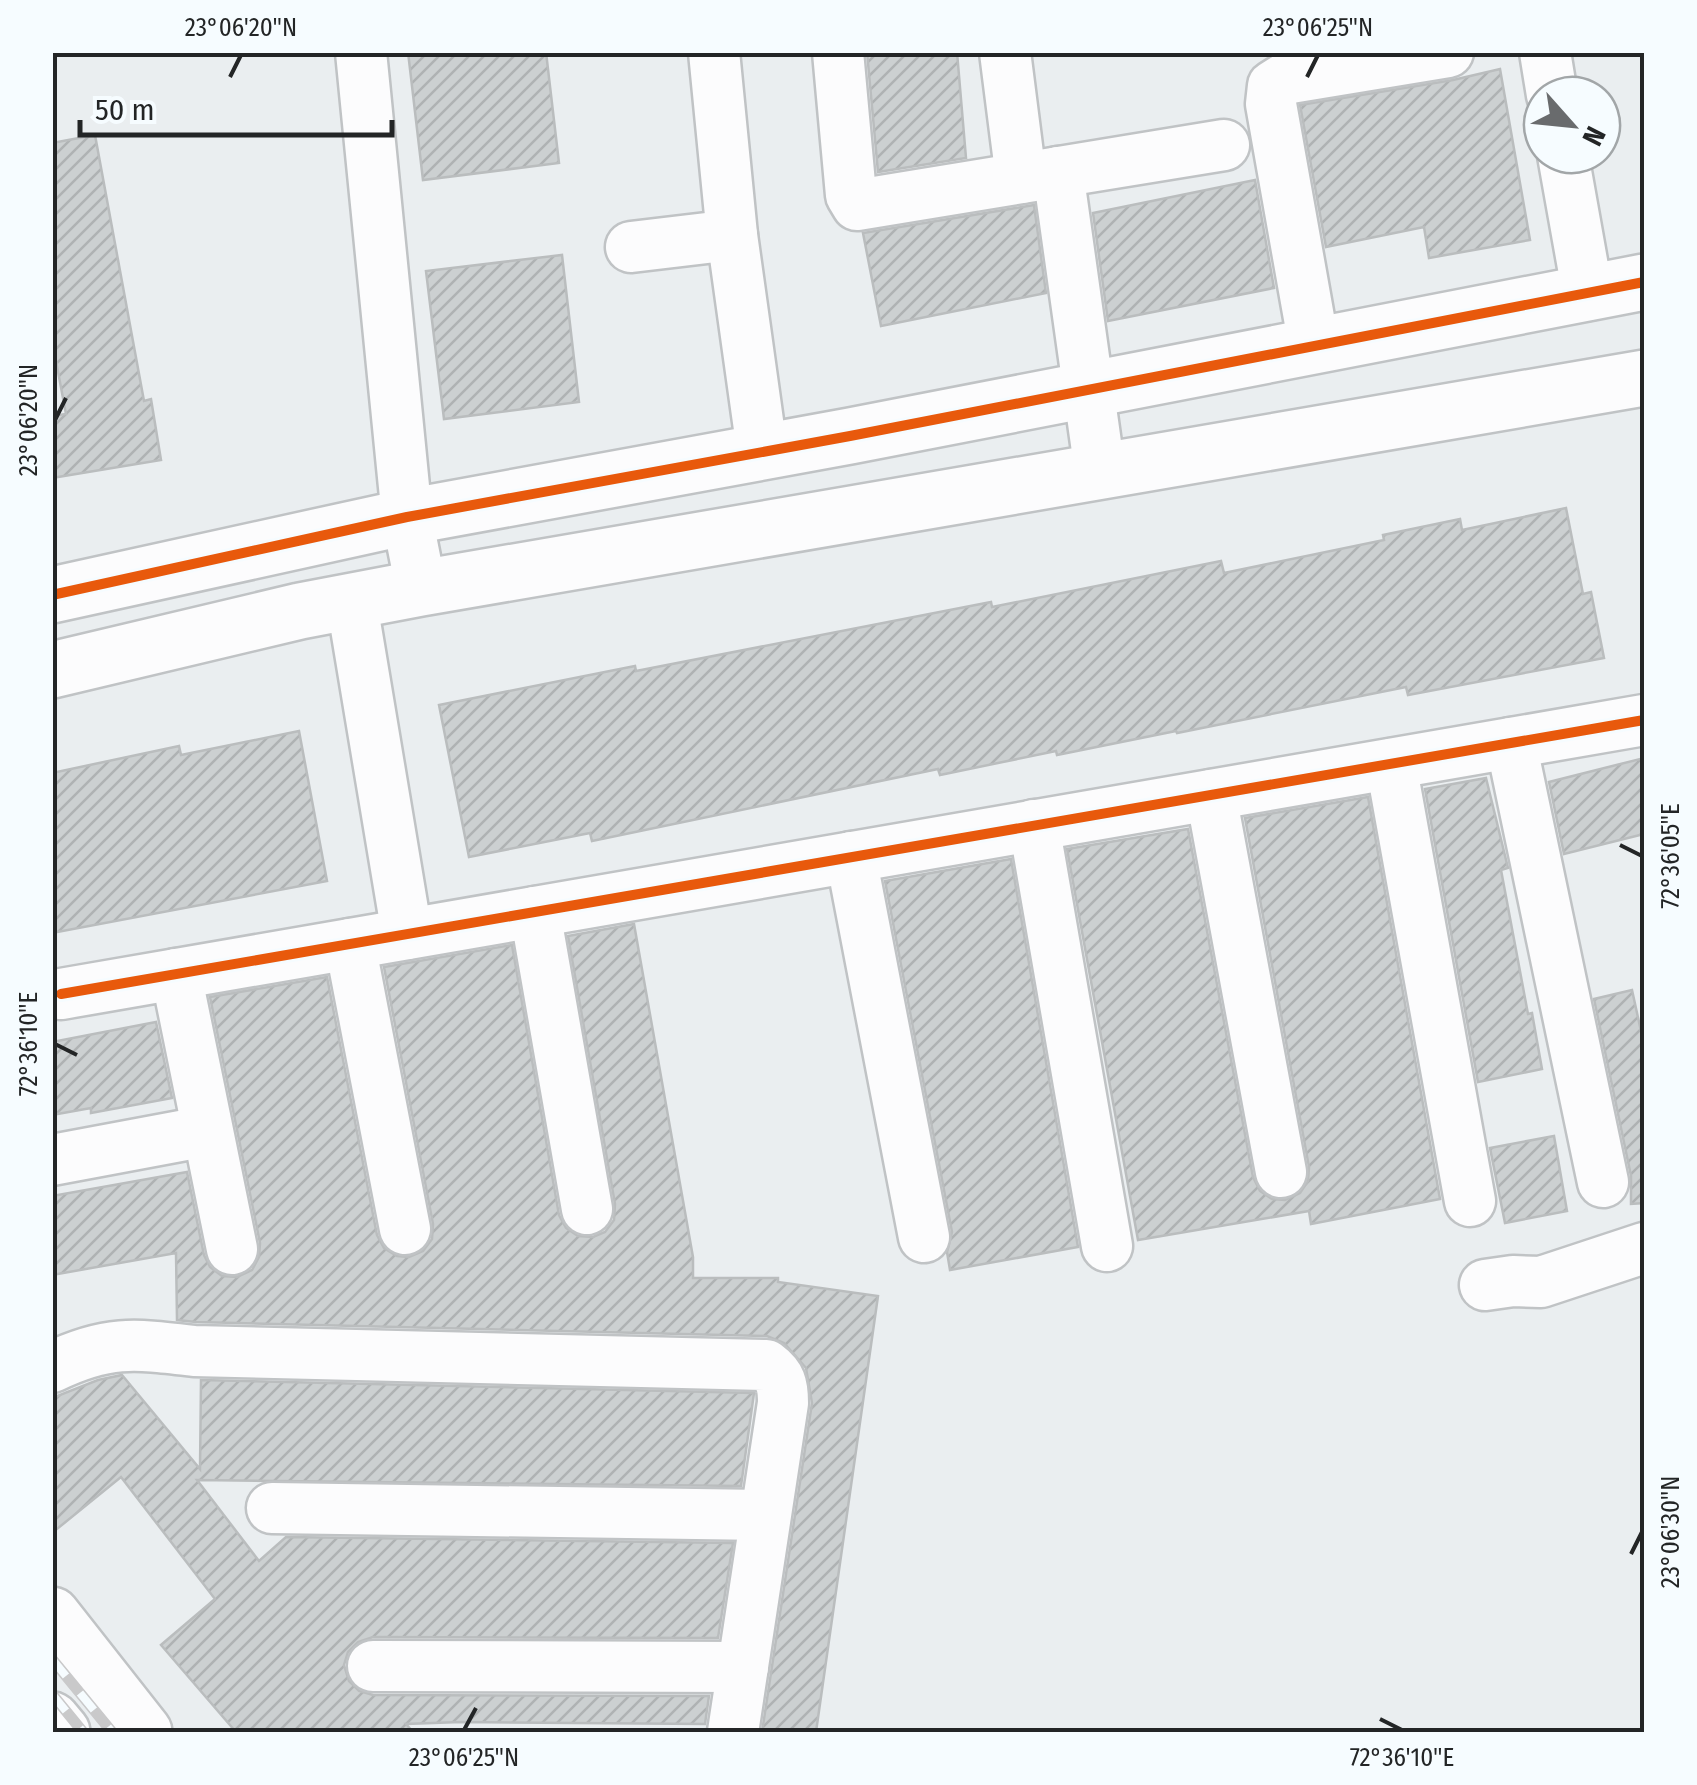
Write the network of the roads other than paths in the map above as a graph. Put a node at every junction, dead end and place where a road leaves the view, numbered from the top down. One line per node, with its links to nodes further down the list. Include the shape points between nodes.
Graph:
1 (361, 52): 18 (street)
2 (714, 52): 9 (street)
3 (838, 52): 7 (street, via 851,194 858,205)
4 (1005, 52): 7 (street)
5 (1448, 52): 13 (street, via 1273,86)
6 (1224, 145): 7 (street)
7 (1039, 175): 15 (street)
8 (1567, 175): 12 (street)
9 (732, 235): 10 (street); 16 (street)
10 (631, 246)
11 (1644, 282): 12 (street)
12 (1588, 295): 13 (street)
13 (1314, 346): 15 (street)
14 (1643, 387): 17 (street)
15 (1086, 390): 16 (street); 17 (street)
16 (762, 450): 18 (street)
17 (1100, 472): 19 (street)
18 (407, 517): 19 (street); 20 (street)
19 (421, 588): 21 (street)
20 (52, 595)
21 (352, 604): 22 (street); 30 (street)
22 (52, 670)
23 (1644, 720): 24 (street)
24 (1512, 742): 25 (street); 37 (street)
25 (1391, 764): 26 (street); 38 (street)
26 (1211, 795): 27 (street); 36 (street)
27 (1034, 825): 28 (street); 42 (street)
28 (852, 857): 29 (street); 41 (street)
29 (535, 912): 30 (street); 39 (street)
30 (407, 934): 31 (street)
31 (350, 944): 32 (street); 40 (street)
32 (176, 974): 33 (street); 34 (street)
33 (62, 994)
34 (207, 1132): 35 (street); 44 (street)
35 (52, 1160)
36 (1281, 1172)
37 (1603, 1182)
38 (1470, 1201)
39 (587, 1209)
40 (406, 1229)
41 (924, 1237)
42 (1107, 1246)
43 (1644, 1248): 45 (street, via 1541,1282)
44 (232, 1249)
45 (1485, 1285)
46 (52, 1367): 48 (street, via 118,1344 766,1365 784,1386)
47 (272, 1508): 48 (street)
48 (765, 1515): 51 (street)
49 (57, 1630): 54 (street)
50 (372, 1666): 51 (street)
51 (742, 1668): 55 (street)
52 (52, 1720): 53 (street)
53 (62, 1732)
54 (144, 1732)
55 (733, 1732)

